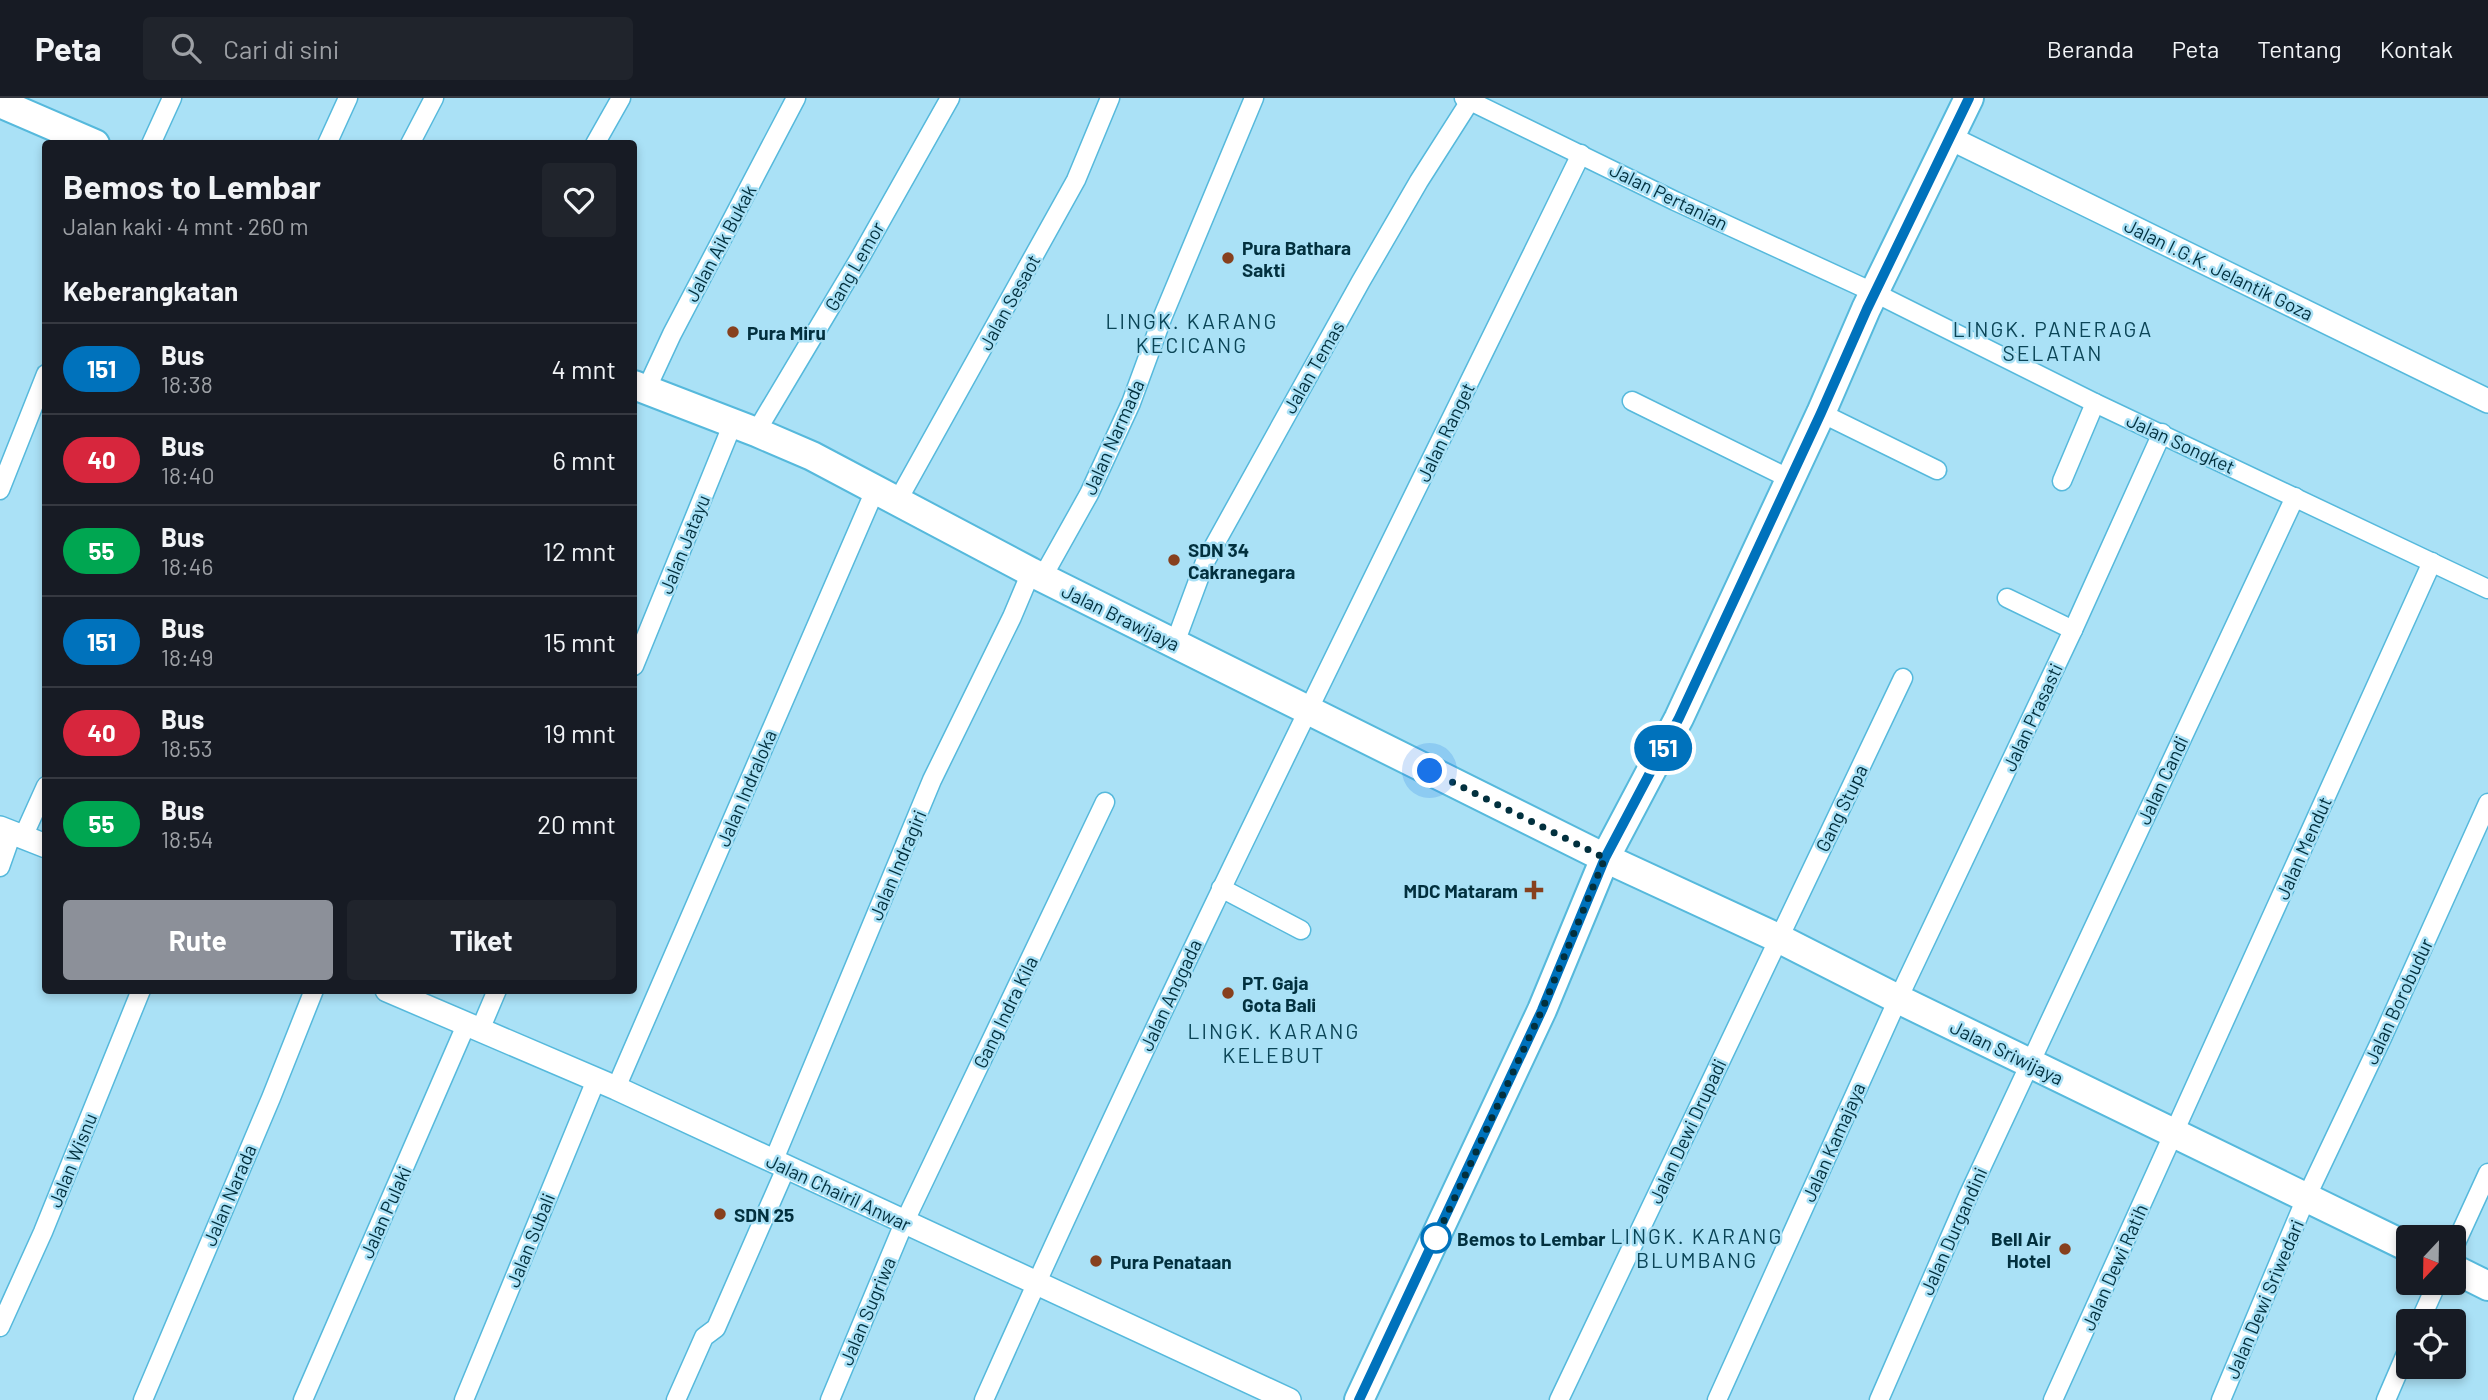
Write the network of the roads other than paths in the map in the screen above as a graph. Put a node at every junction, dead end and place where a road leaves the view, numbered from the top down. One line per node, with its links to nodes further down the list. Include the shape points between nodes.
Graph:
1 (173, 98): 14 (street)
2 (348, 98): 15 (street)
3 (433, 98): 16 (street)
4 (621, 98): 17 (street)
5 (796, 98): 21 (street, Jalan Aik Bukak)
6 (950, 98): 26 (street, Gang Lemor, via 860,256)
7 (1110, 98): 32 (street, Jalan Sesaot, via 1076,180)
8 (1254, 98): 35 (street, Jalan Narmada, via 1131,403 1089,494)
9 (1969, 98): 12 (main road)
10 (1467, 100): 18 (street, Jalan Pertanian); 39 (street, Jalan Temas, via 1205,562)
11 (12, 103): 13 (main road)
12 (1950, 138): 19 (main road); 23 (street, Jalan I.G.K. Jelantik Goza)
13 (87, 140)
14 (153, 140)
15 (329, 140)
16 (412, 140)
17 (596, 140)
18 (1581, 154): 19 (street, Jalan Pertanian); 42 (street, Jalan Ranget)
19 (1875, 293): 24 (street, Jalan Songket); 25 (main road)
20 (42, 384): 31 (street)
21 (640, 387): 26 (main road, Jalan Brawijaya)
22 (1632, 401): 29 (street)
23 (2488, 401)
24 (2095, 403): 27 (street, Jalan Songket); 30 (street)
25 (1821, 413): 28 (street); 29 (main road)
26 (744, 427): 32 (main road, Jalan Brawijaya); 40 (street, Jalan Jatayu)
27 (2162, 433): 33 (street, Jalan Songket); 38 (street, Jalan Prasasti)
28 (1937, 470)
29 (1790, 479): 48 (main road, via 1679,718)
30 (2062, 481)
31 (0, 491)
32 (887, 494): 35 (main road, Jalan Brawijaya); 60 (street, Jalan Indraloka)
33 (2295, 496): 34 (street, Jalan Songket); 59 (street, Jalan Candi)
34 (2432, 562): 36 (street, Jalan Songket); 61 (street, Jalan Mendut)
35 (1037, 575): 39 (main road, Jalan Brawijaya); 62 (street, Jalan Indragiri, via 932,780)
36 (2488, 589)
37 (2007, 598): 38 (street)
38 (2073, 630): 57 (street, Jalan Prasasti)
39 (1175, 643): 42 (main road, Jalan Brawijaya)
40 (637, 659)
41 (1903, 678): 52 (street, Gang Stupa)
42 (1308, 710): 48 (main road, Jalan Brawijaya); 50 (street, Jalan Anggada)
43 (42, 792): 46 (street)
44 (1105, 802): 65 (street, Gang Indra Kila)
45 (2488, 803): 64 (street, Jalan Borobudur)
46 (12, 833): 47 (street); 49 (street)
47 (42, 844)
48 (1605, 858): 52 (main road, Jalan Sriwijaya); 80 (main road, via 1542,1010)
49 (0, 867)
50 (1220, 888): 51 (street); 69 (street, Jalan Anggada)
51 (1301, 930)
52 (1778, 938): 57 (main road, Jalan Sriwijaya); 81 (street, Jalan Dewi Drupadi)
53 (139, 994): 71 (street, Jalan Wisnu)
54 (312, 994): 73 (street, Jalan Narada)
55 (396, 994): 58 (street, Jalan Chairil Anwar)
56 (494, 994): 58 (street)
57 (1898, 999): 59 (main road, Jalan Sriwijaya); 82 (street, Jalan Kamajaya)
58 (473, 1027): 60 (street, Jalan Chairil Anwar); 74 (street, Jalan Pulaki)
59 (2030, 1063): 61 (main road, Jalan Sriwijaya); 83 (street, Jalan Durgandini)
60 (606, 1084): 62 (street, Jalan Chairil Anwar); 75 (street, Jalan Subali)
61 (2174, 1134): 64 (main road, Jalan Sriwijaya); 84 (street, Jalan Dewi Ratih)
62 (780, 1165): 65 (street, Jalan Chairil Anwar); 76 (street, Jalan Indragiri, via 716,1328 704,1338)
63 (2488, 1173): 66 (street)
64 (2306, 1198): 67 (main road, Jalan Sriwijaya); 85 (street, Jalan Dewi Sriwedari)
65 (904, 1223): 69 (street, Jalan Chairil Anwar); 77 (street, Jalan Sugriwa)
66 (2464, 1225)
67 (2396, 1241)
68 (2466, 1275): 70 (main road)
69 (1036, 1283): 78 (street, Jalan Anggada); 79 (street, Jalan Chairil Anwar)
70 (2488, 1286)
71 (0, 1327)
72 (2396, 1377): 86 (street)
73 (143, 1400)
74 (303, 1400)
75 (464, 1400)
76 (676, 1400)
77 (830, 1400)
78 (984, 1400)
79 (1289, 1400)
80 (1359, 1400)
81 (1559, 1400)
82 (1717, 1400)
83 (1879, 1400)
84 (2053, 1400)
85 (2221, 1400)
86 (2386, 1400)

